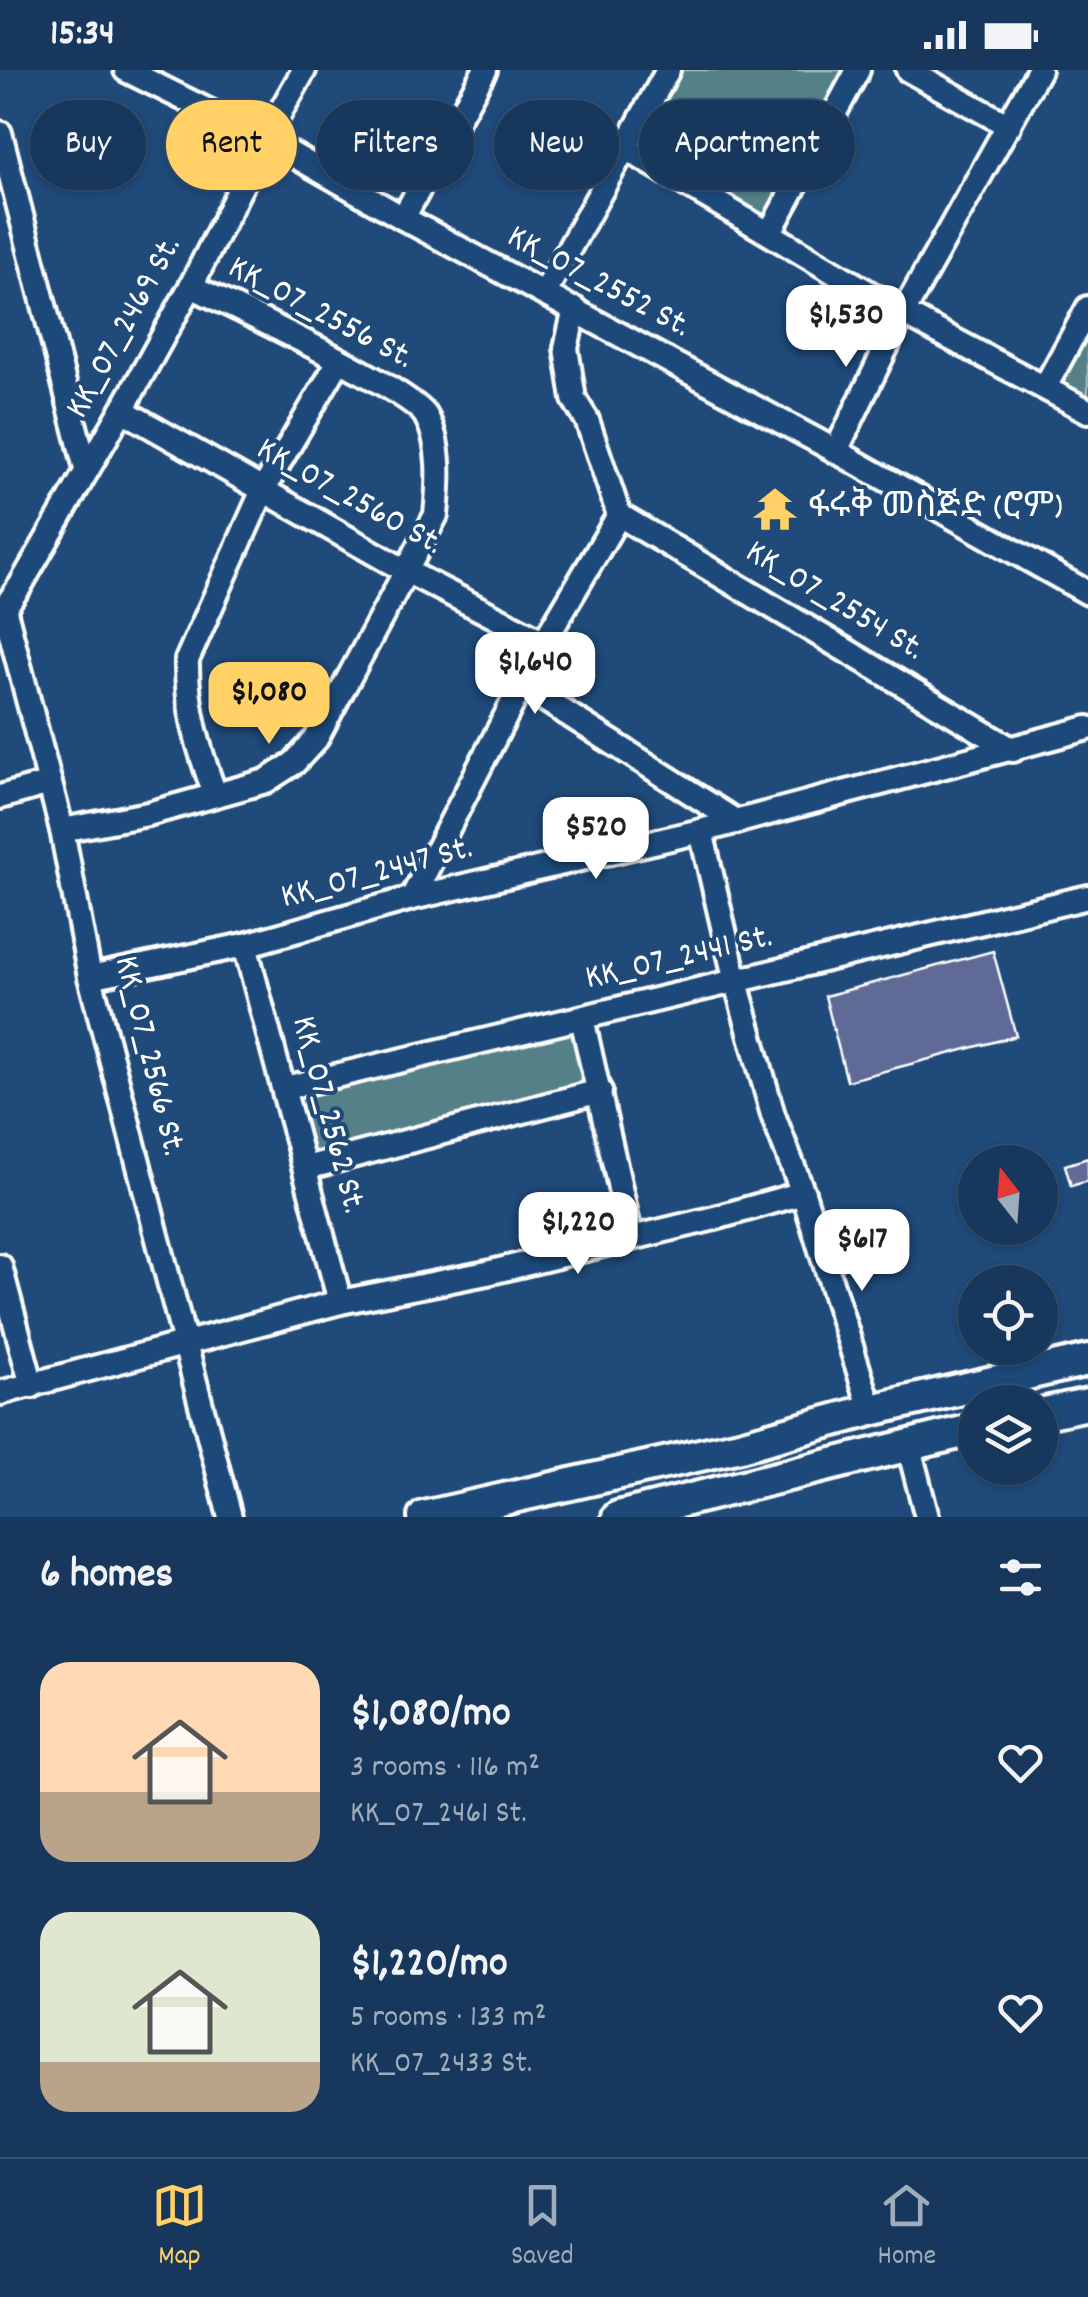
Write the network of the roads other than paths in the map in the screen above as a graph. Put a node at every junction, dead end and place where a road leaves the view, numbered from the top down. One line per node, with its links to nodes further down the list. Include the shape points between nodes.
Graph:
1 (304, 70): 9 (street, KK_07_2469 St.)
2 (485, 70): 15 (street)
3 (668, 70): 12 (street)
4 (858, 70): 16 (street)
5 (908, 70): 10 (street)
6 (1039, 70): 10 (street)
7 (130, 71): 8 (street, KK_07_2552 St.)
8 (187, 100)
9 (287, 100)
10 (1009, 126): 21 (street)
11 (0, 133): 27 (street)
12 (625, 148): 16 (street); 18 (street)
13 (297, 158): 15 (street, KK_07_2552 St.)
14 (239, 190): 17 (street, KK_07_2469 St.)
15 (403, 218): 18 (street, KK_07_2552 St.)
16 (770, 232): 21 (street)
17 (191, 286): 22 (street, KK_07_2556 St.); 24 (street, KK_07_2469 St.)
18 (544, 294): 20 (street, KK_07_2552 St.)
19 (1088, 308): 23 (street)
20 (575, 309): 26 (street, KK_07_2552 St.); 29 (street, via 566,348 574,399 588,420)
21 (903, 313): 23 (street); 26 (street)
22 (339, 361): 28 (street); 30 (street, KK_07_2556 St., via 417,405 427,418 439,478 436,515)
23 (1045, 387): 25 (street)
24 (122, 410): 27 (street, KK_07_2469 St.); 28 (street, KK_07_2560 St.)
25 (1088, 411)
26 (836, 451): 31 (street, KK_07_2552 St.)
27 (86, 469): 32 (street, KK_07_2469 St.)
28 (263, 490): 30 (street, KK_07_2560 St.); 38 (street, via 187,660 196,737)
29 (619, 515): 33 (street); 36 (street, KK_07_2554 St.)
30 (404, 570): 33 (street, KK_07_2560 St.); 38 (street, via 316,739 266,781)
31 (1084, 583)
32 (2, 612): 37 (street, KK_07_2566 St.)
33 (544, 642): 34 (street)
34 (522, 686): 40 (street); 44 (street)
35 (1088, 728): 36 (street, KK_07_2447 St.)
36 (1013, 750): 40 (street, KK_07_2447 St.)
37 (50, 783): 39 (street); 41 (street, KK_07_2566 St.)
38 (215, 794): 41 (street)
39 (0, 798)
40 (737, 822): 42 (street, KK_07_2447 St.)
41 (62, 830): 46 (street, KK_07_2566 St.)
42 (700, 831): 44 (street, KK_07_2447 St.); 47 (street)
43 (1088, 897): 47 (street, KK_07_2441 St.)
44 (412, 898): 45 (street, KK_07_2447 St.)
45 (245, 945): 46 (street, KK_07_2447 St.); 49 (street, KK_07_2562 St.)
46 (90, 977): 56 (street, KK_07_2566 St.)
47 (736, 982): 48 (street, KK_07_2441 St.); 52 (street)
48 (582, 1018): 49 (street, KK_07_2441 St.); 50 (street)
49 (285, 1088): 51 (street, KK_07_2562 St.)
50 (600, 1091): 51 (street); 53 (street)
51 (306, 1168): 55 (street, KK_07_2562 St.)
52 (803, 1194): 53 (street); 62 (street)
53 (630, 1236): 55 (street)
54 (0, 1266): 58 (street)
55 (340, 1302): 56 (street)
56 (185, 1342): 58 (street); 67 (street, KK_07_2566 St.)
57 (1088, 1360): 60 (street)
58 (32, 1386): 59 (street)
59 (0, 1393)
60 (941, 1394): 62 (street); 64 (street)
61 (1088, 1404): 63 (street)
62 (871, 1410): 68 (street)
63 (1058, 1410)
64 (958, 1425)
65 (958, 1433): 66 (street)
66 (908, 1444): 69 (street); 70 (street)
67 (230, 1517)
68 (424, 1517)
69 (618, 1517)
70 (927, 1517)

